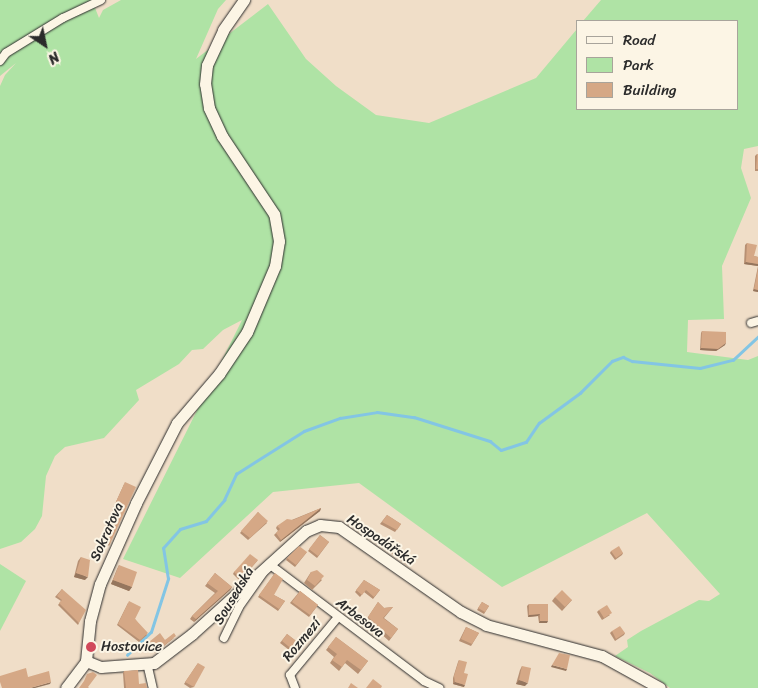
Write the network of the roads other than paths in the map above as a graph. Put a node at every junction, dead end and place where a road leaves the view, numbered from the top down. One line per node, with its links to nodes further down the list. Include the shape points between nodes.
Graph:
1 (101, 0): 3 (street, via 47,28 6,53)
2 (244, 0): 7 (street, Sokratova, via 223,30 207,65 205,84 209,108 222,136 274,214 279,241 275,266 247,332 218,374 177,423 136,502 100,584 88,630)
3 (0, 61)
4 (267, 566): 5 (street, Arbesova); 6 (street, Sousedská, via 239,607); 8 (street, Hospodářská, via 192,634 154,663); 13 (street, Hospodářská, via 306,531 320,525 339,527 461,612 486,625 602,656)
5 (338, 617): 11 (street, Rozmezí, via 290,676); 12 (street, Arbesova, via 424,681)
6 (224, 638)
7 (86, 661): 8 (street, Hospodářská, via 101,667); 9 (street)
8 (147, 663): 10 (street)
9 (66, 688)
10 (153, 688)
11 (295, 688)
12 (439, 688)
13 (660, 688)

